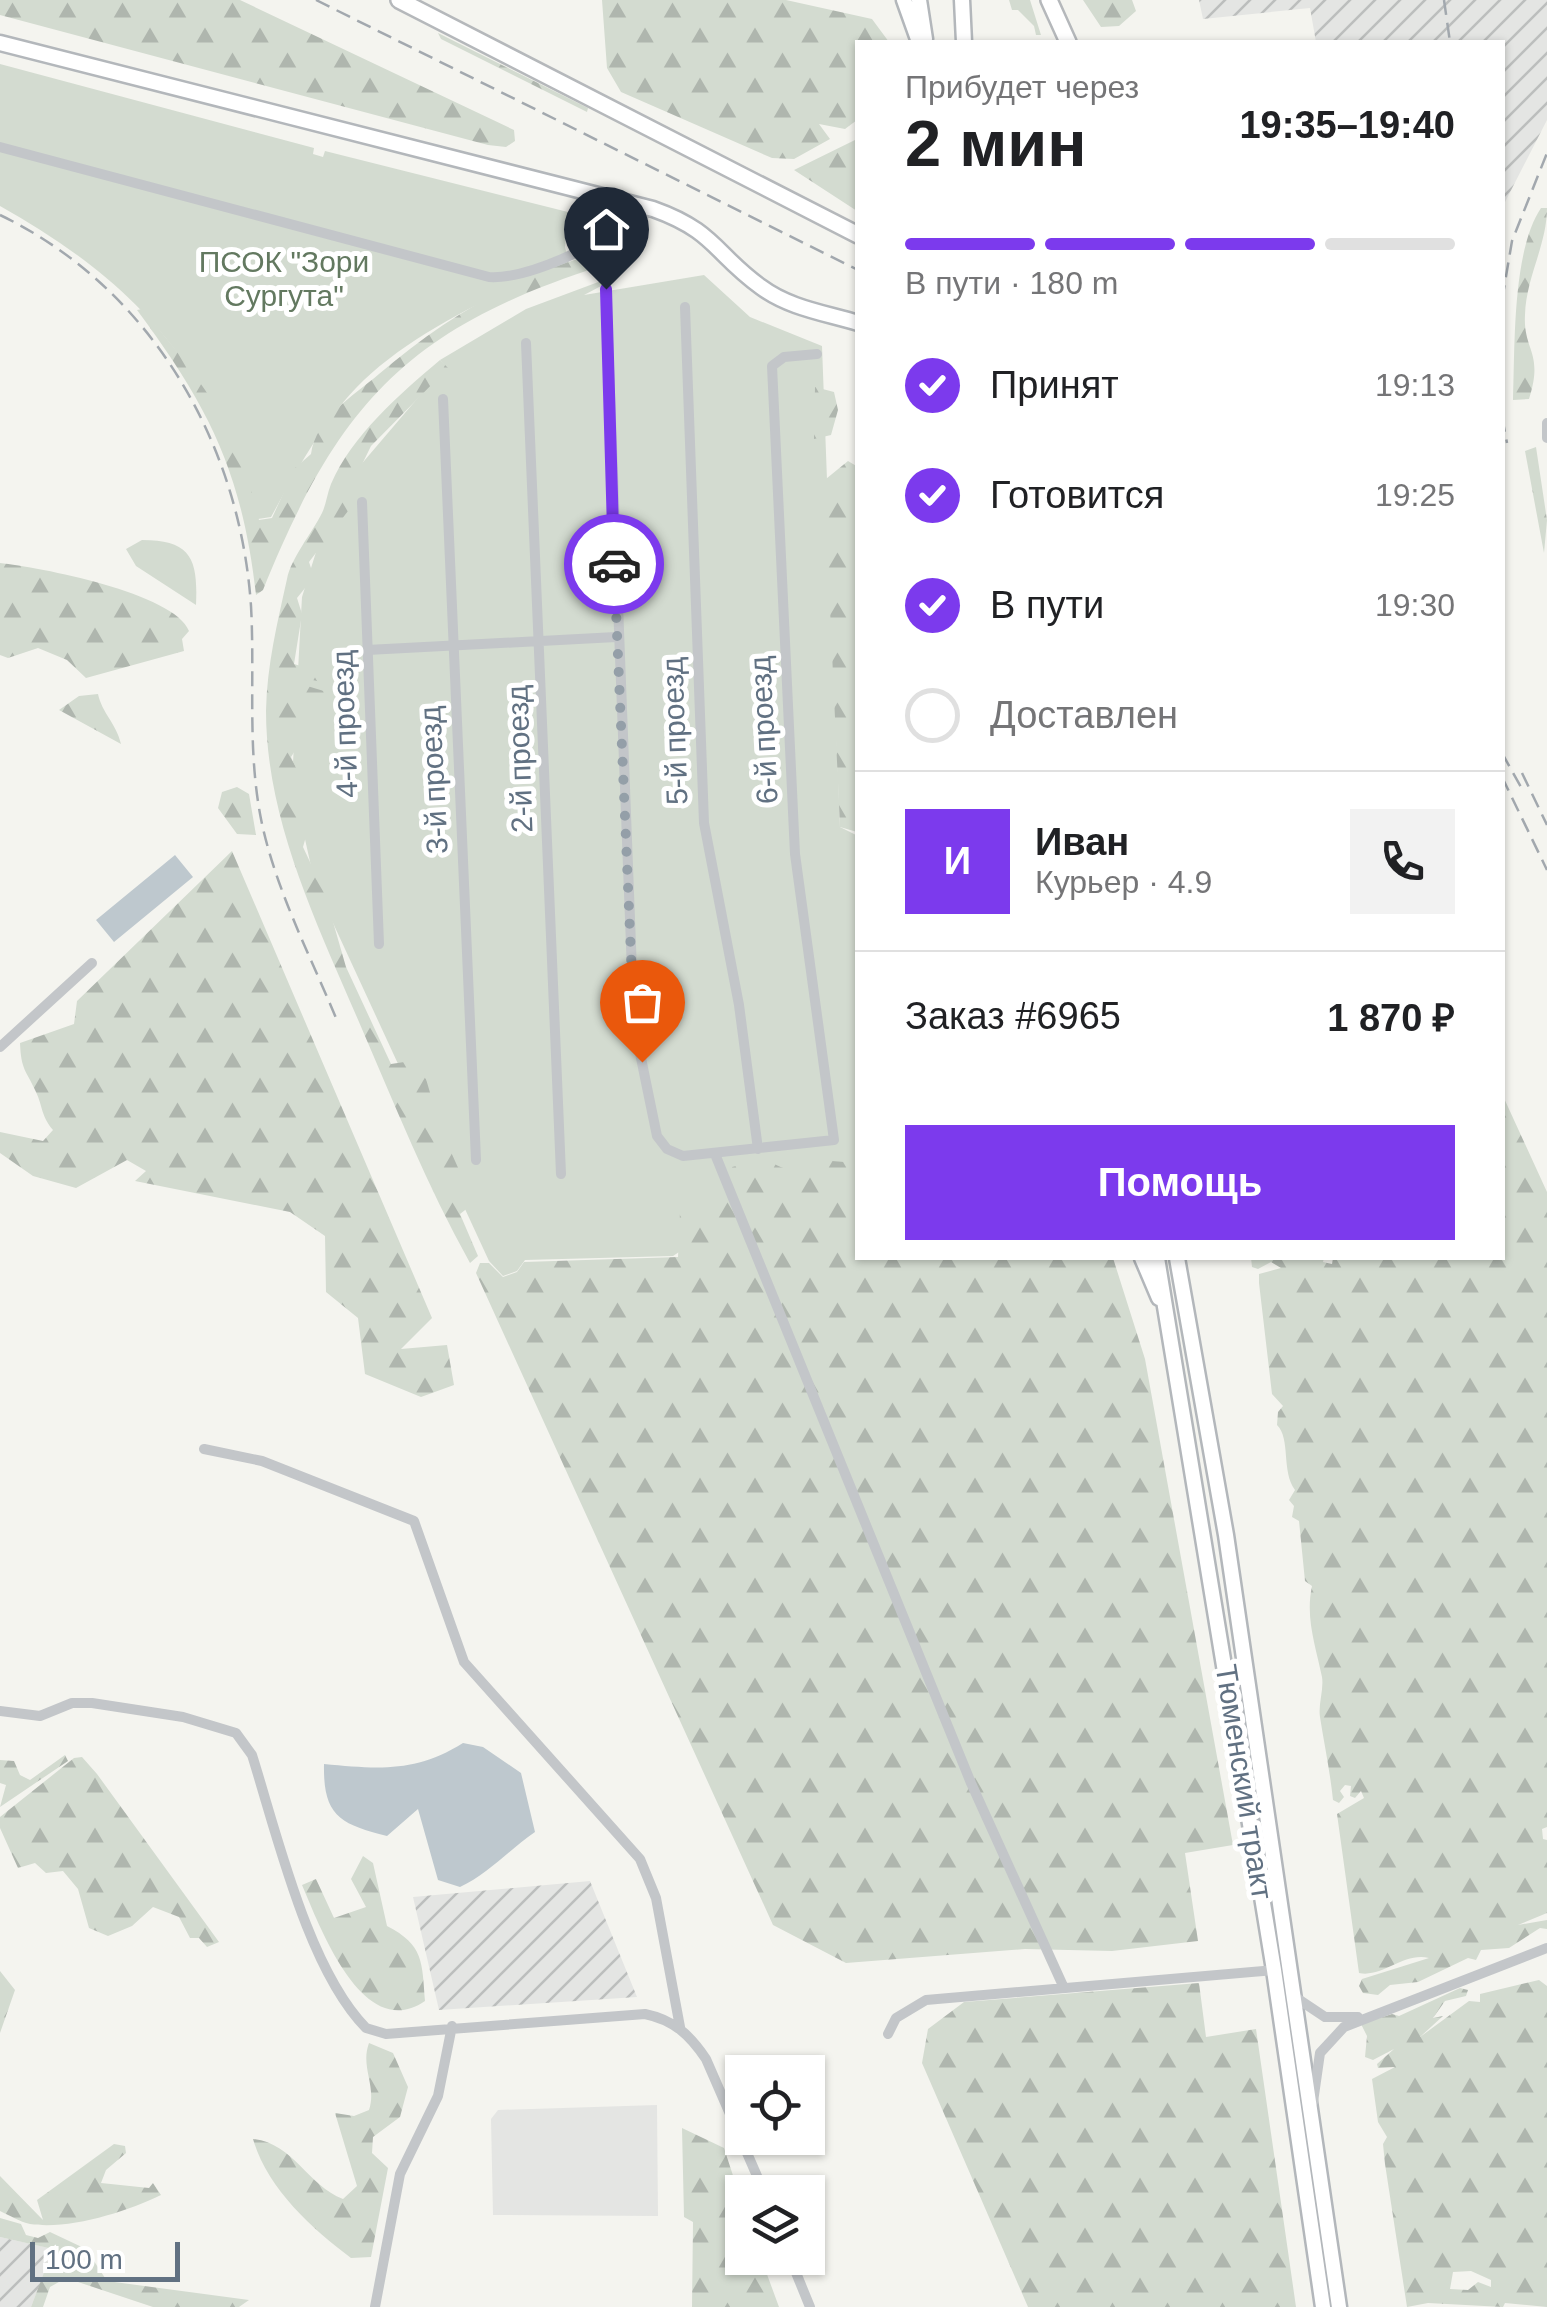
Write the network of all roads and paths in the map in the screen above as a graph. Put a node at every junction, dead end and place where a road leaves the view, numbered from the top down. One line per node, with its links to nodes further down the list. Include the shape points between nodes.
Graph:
1 (398, 0): 13 (highway)
2 (904, 0): 6 (main road)
3 (919, 0): 7 (main road)
4 (962, 0): 8 (main road)
5 (1050, 0): 9 (highway)
6 (917, 40)
7 (926, 40)
8 (964, 40)
9 (1067, 40)
10 (0, 43): 12 (main road)
11 (0, 147): 12 (street, via 505,278 612,235)
12 (653, 209): 16 (main road, via 712,238 771,294)
13 (855, 233)
14 (606, 289): 25 (street)
15 (686, 306): 32 (street, 5-й проезд, via 704,823)
16 (835, 316): 17 (main road); 18 (main road)
17 (855, 321)
18 (855, 331)
19 (526, 343): 26 (street, 2-й проезд)
20 (818, 354): 32 (street, 6-й проезд, via 784,357 772,366 795,854 834,1140)
21 (443, 398): 27 (street, 3-й проезд)
22 (1547, 423): 23 (street)
23 (1547, 438)
24 (362, 502): 28 (street, 4-й проезд)
25 (616, 637): 26 (street); 33 (street, via 634,1024 657,1136 683,1156)
26 (541, 638): 27 (street); 35 (street, 2-й проезд)
27 (453, 644): 28 (street); 34 (street, 3-й проезд)
28 (367, 650): 29 (street, 4-й проезд)
29 (380, 944)
30 (92, 963): 31 (street)
31 (0, 1047)
32 (758, 1149): 33 (street)
33 (715, 1154): 44 (street, via 971,1783)
34 (476, 1160)
35 (562, 1174)
36 (1143, 1260): 39 (main road)
37 (1157, 1260): 39 (main road, Тюменский тракт)
38 (1180, 1260): 45 (main road, Тюменский тракт)
39 (1174, 1339): 43 (main road, Тюменский тракт)
40 (204, 1448): 48 (street, via 262,1461 414,1521 464,1662 640,1859 656,1898)
41 (0, 1712): 47 (street, via 40,1716 92,1703 236,1733 252,1755 308,1926 359,2020 386,2034)
42 (1547, 1948): 46 (street)
43 (1274, 1970): 44 (street); 55 (main road, Тюменский тракт)
44 (1064, 1988): 49 (street, via 926,2000 896,2018)
45 (1295, 1997): 46 (street, via 1325,2017); 50 (main road, Тюменский тракт)
46 (1364, 2016): 50 (street, via 1330,2038 1320,2053)
47 (452, 2026): 48 (street, via 645,2014); 53 (street, via 438,2096 400,2174)
48 (680, 2027): 51 (street, via 721,2087)
49 (888, 2034)
50 (1312, 2117): 56 (main road, Тюменский тракт)
51 (757, 2175)
52 (797, 2275): 54 (street)
53 (376, 2307)
54 (810, 2307)
55 (1323, 2307)
56 (1339, 2307)

